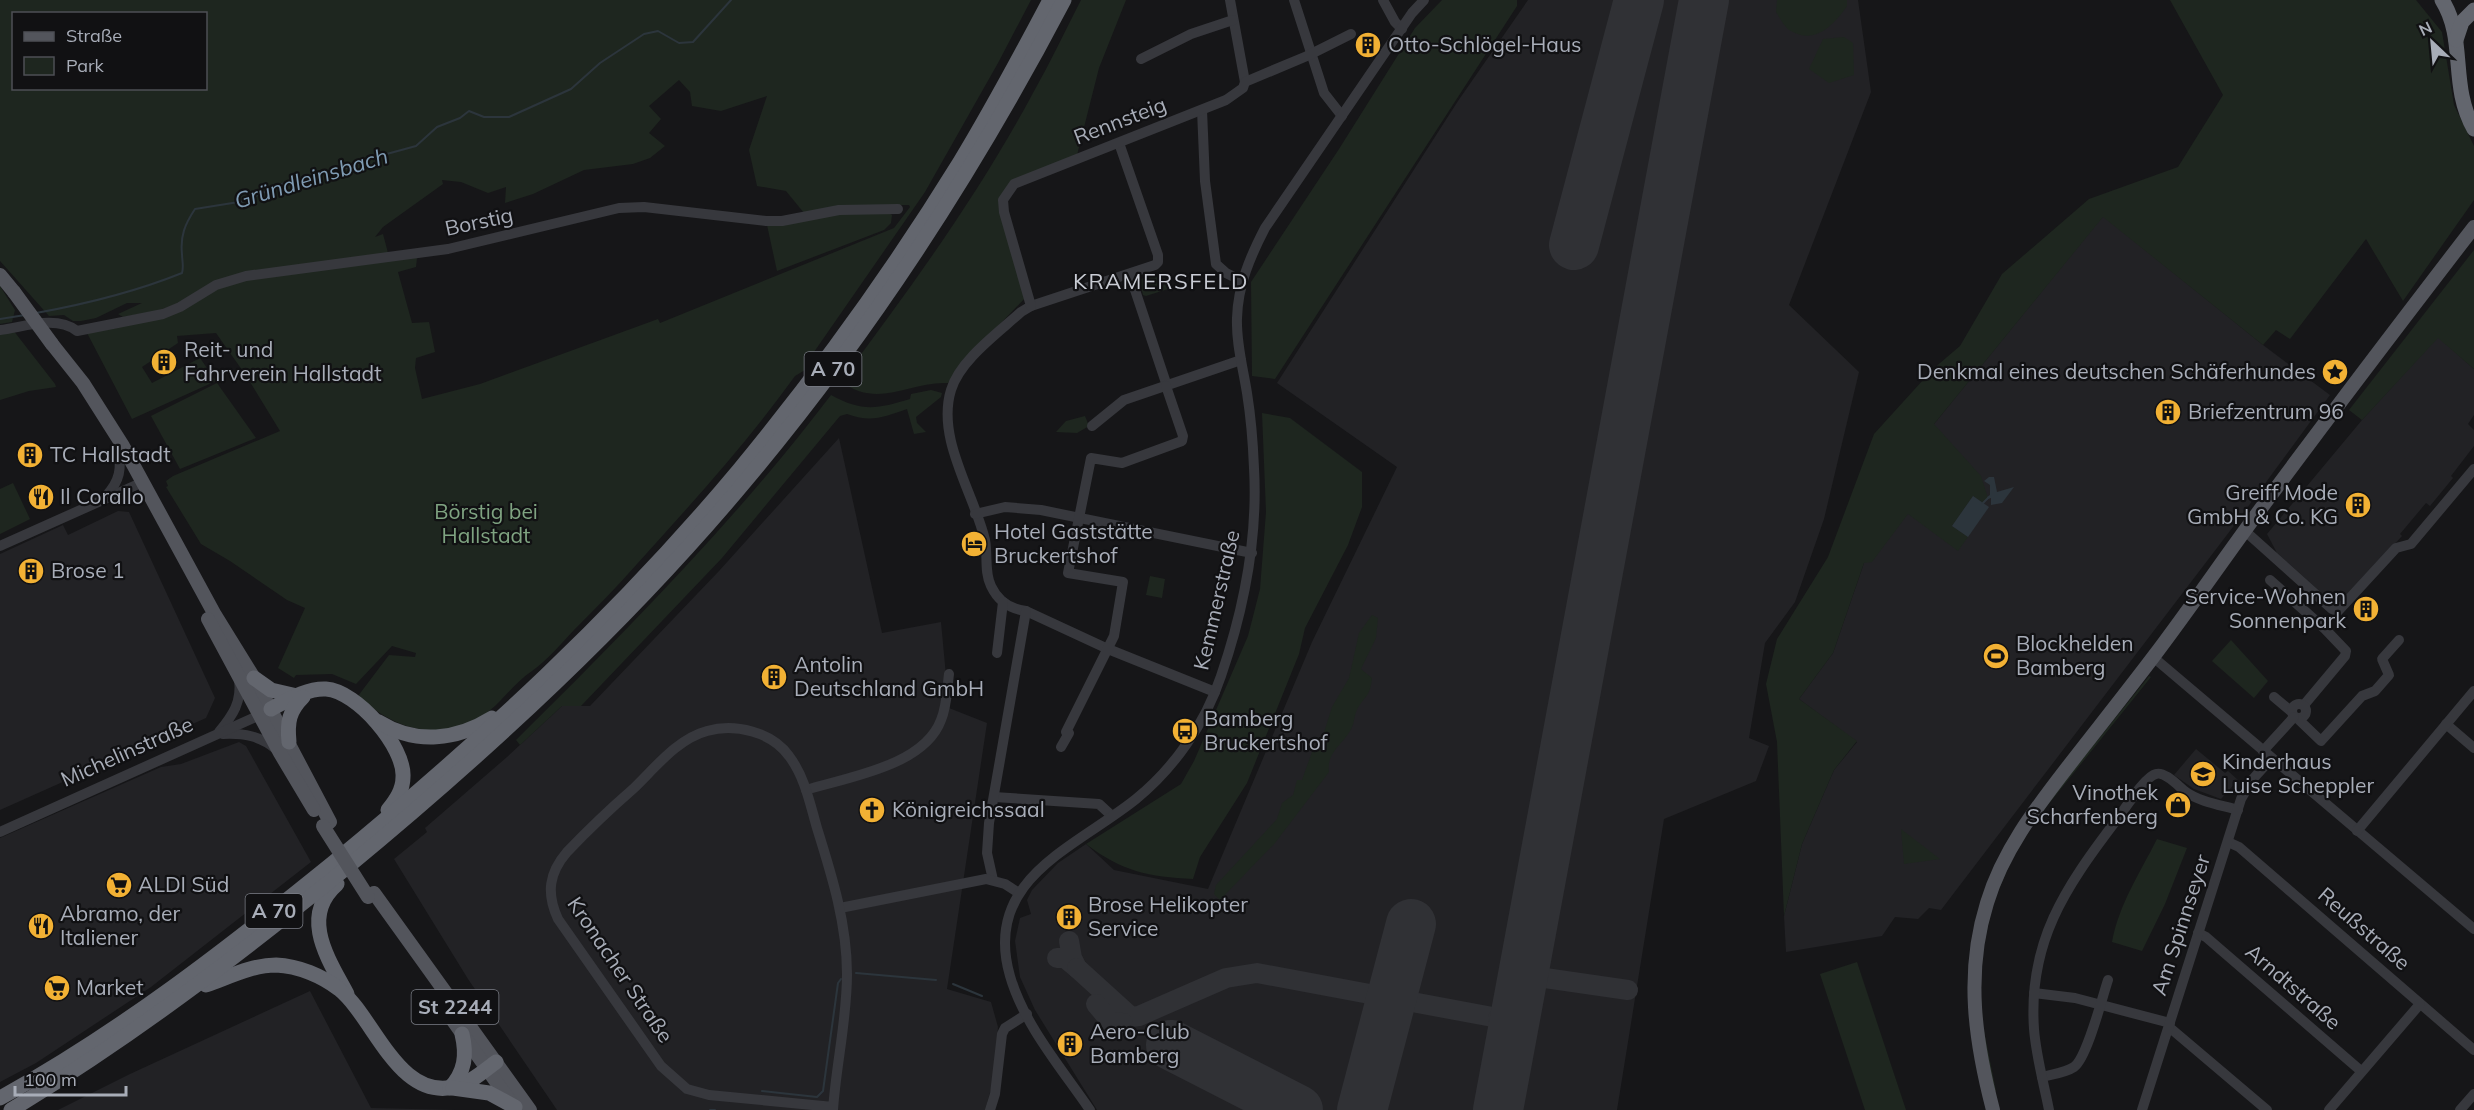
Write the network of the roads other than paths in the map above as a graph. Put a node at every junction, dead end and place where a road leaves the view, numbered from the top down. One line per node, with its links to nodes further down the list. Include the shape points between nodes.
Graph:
1 (1050, 0): 53 (highway, A 70, via 954,172 792,404 641,580)
2 (1064, 0): 72 (highway, A 70, via 1007,107 934,226 851,346 746,480 567,673 451,780)
3 (1230, 0): 9 (street)
4 (1294, 0): 13 (street)
5 (1383, 0): 10 (street)
6 (1424, 0): 10 (street, Kemmerstraße)
7 (2442, 0): 12 (highway)
8 (2474, 10): 12 (highway, via 2462,22)
9 (1233, 20): 14 (street, via 1191,34); 15 (street)
10 (1402, 29): 17 (street, Kemmerstraße)
11 (1351, 34): 13 (street, Rennsteig)
12 (2456, 40): 18 (highway, via 2459,88)
13 (1312, 54): 15 (street, Rennsteig); 17 (street, via 1324,93)
14 (1141, 59)
15 (1245, 82): 16 (street, Rennsteig, via 1227,100)
16 (1202, 110): 19 (street, Rennsteig); 24 (street, via 1216,264)
17 (1342, 116): 24 (street, Kemmerstraße, via 1265,228)
18 (2473, 126)
19 (1119, 143): 22 (street, via 1158,255 1155,265); 25 (street, Rennsteig, via 1023,179 1007,191 1004,212)
20 (898, 209): 26 (street, Borstig, via 839,210 766,221 644,207 619,208 448,249 246,276 216,285 163,314 77,331 54,323)
21 (2474, 227): 37 (main road)
22 (1133, 273): 25 (street); 29 (street)
23 (0, 275): 28 (main road, St 2244, bridge)
24 (1242, 282): 27 (street, Kemmerstraße, via 1237,321)
25 (1031, 306): 35 (street, via 962,368 951,390 947,415 955,457)
26 (0, 330)
27 (1241, 360): 29 (street); 39 (street, Kemmerstraße, via 1254,470)
28 (64, 361): 31 (main road, St 2244); 33 (main road, St 2244, via 82,383)
29 (1166, 386): 30 (street, via 1124,400); 36 (street, via 1182,441 1122,463 1091,458)
30 (1092, 426)
31 (118, 449): 33 (main road, St 2244); 34 (street, via 120,473)
32 (2474, 469): 37 (street, via 2411,544 2396,548 2338,611)
33 (140, 483): 34 (street); 48 (main road, St 2244); 49 (main road, St 2244)
34 (102, 499): 38 (street)
35 (975, 514): 36 (street, via 1005,507); 41 (street, via 984,539 987,574)
36 (1078, 517): 39 (street); 44 (street, via 1068,573 1124,582)
37 (2245, 531): 46 (main road)
38 (0, 546)
39 (1252, 553): 50 (street, Kemmerstraße)
40 (2270, 580): 57 (street, Am Spinnseyer, via 2346,651 2304,705 2307,713 2303,718)
41 (1003, 602): 42 (street, via 1014,610); 45 (street)
42 (1026, 611): 44 (street); 65 (street)
43 (2399, 640): 57 (street, via 2382,659 2389,675 2375,691 2362,696 2321,741)
44 (1108, 649): 50 (street); 61 (street)
45 (997, 653)
46 (2153, 657): 63 (street); 100 (main road, via 2024,826 2002,862 1987,903 1976,954 1973,1002)
47 (949, 674): 64 (street, via 942,719 922,748 900,761)
48 (238, 675): 55 (main road, St 2244); 59 (street, via 240,691 235,712)
49 (254, 678): 52 (highway, via 271,690); 55 (main road, St 2244)
50 (1215, 692): 67 (street, Kemmerstraße, via 1201,722 1176,758 1136,799)
51 (2474, 692): 58 (street)
52 (302, 694): 55 (highway); 56 (highway, via 334,690); 60 (highway, via 288,720)
53 (524, 697): 56 (highway, via 474,728 447,736 405,734); 70 (highway, A 70)
54 (2274, 697): 57 (street)
55 (265, 712): 59 (street, Michelinstraße); 60 (main road, St 2244)
56 (369, 715): 70 (highway, via 396,747 404,776 395,801)
57 (2294, 716): 63 (street, Am Spinnseyer)
58 (2446, 724): 62 (street); 69 (street)
59 (217, 735): 60 (street, via 244,734); 68 (street, Michelinstraße)
60 (284, 747): 75 (main road, St 2244)
61 (1061, 747)
62 (2474, 748)
63 (2267, 755): 66 (street, Am Spinnseyer); 69 (street)
64 (806, 790): 76 (street, Kronacher Straße); 95 (street, Kronacher Straße, via 789,756 775,742 742,729 707,731 678,746 580,839 556,864 549,891 558,918 661,1066 677,1083 694,1093)
65 (994, 797): 67 (street, via 1099,804); 73 (street, via 987,853)
66 (2238, 810): 71 (street, Am Spinnseyer); 81 (street, via 2189,794 2162,774 2149,777 2082,865 2056,909 2044,942)
67 (1112, 816): 74 (street, Kemmerstraße, via 1050,858)
68 (0, 831)
69 (2357, 831): 77 (street)
70 (364, 837): 94 (highway, A 70, via 181,982 78,1053)
71 (2228, 842): 78 (street, Am Spinnseyer); 83 (street, Reußstraße, via 2239,847)
72 (359, 857): 80 (highway, A 70); 84 (highway, via 326,895 318,917 323,946)
73 (993, 880): 74 (street); 76 (street, via 968,881)
74 (1019, 893): 85 (street, Kemmerstraße, via 1008,916 1005,949 1010,978)
75 (371, 895): 87 (main road, St 2244); 89 (main road, St 2244, via 428,970)
76 (840, 908): 95 (street, Kronacher Straße, via 847,986)
77 (2474, 929)
78 (2198, 933): 86 (street, Am Spinnseyer); 90 (street, Arndtstraße)
79 (2108, 980): 82 (street)
80 (190, 991): 84 (highway, via 241,972 276,965 317,975 340,990); 97 (highway, A 70)
81 (2034, 993): 82 (street); 91 (street, via 2034,1031)
82 (2100, 1004): 86 (street); 91 (street, via 2078,1063 2069,1070)
83 (2421, 1004): 88 (street, Reußstraße); 90 (street)
84 (354, 1007): 92 (highway, via 411,1077 435,1089)
85 (1026, 1014): 98 (street, via 1002,1034); 99 (street, Kemmerstraße)
86 (2169, 1025): 102 (street, Am Spinnseyer); 103 (street)
87 (462, 1034): 89 (main road, St 2244); 92 (highway, via 466,1048 464,1066)
88 (2474, 1050)
89 (491, 1065): 92 (highway, via 467,1082); 96 (main road, St 2244)
90 (2361, 1071): 104 (street)
91 (2042, 1077): 101 (street)
92 (450, 1088): 96 (highway, via 489,1093)
93 (2474, 1094): 105 (street)
94 (0, 1098)
95 (833, 1108)
96 (521, 1109)
97 (10, 1110)
98 (990, 1110)
99 (1090, 1110)
100 (1993, 1110)
101 (2049, 1110)
102 (2142, 1110)
103 (2267, 1110)
104 (2329, 1110)
105 (2460, 1110)

